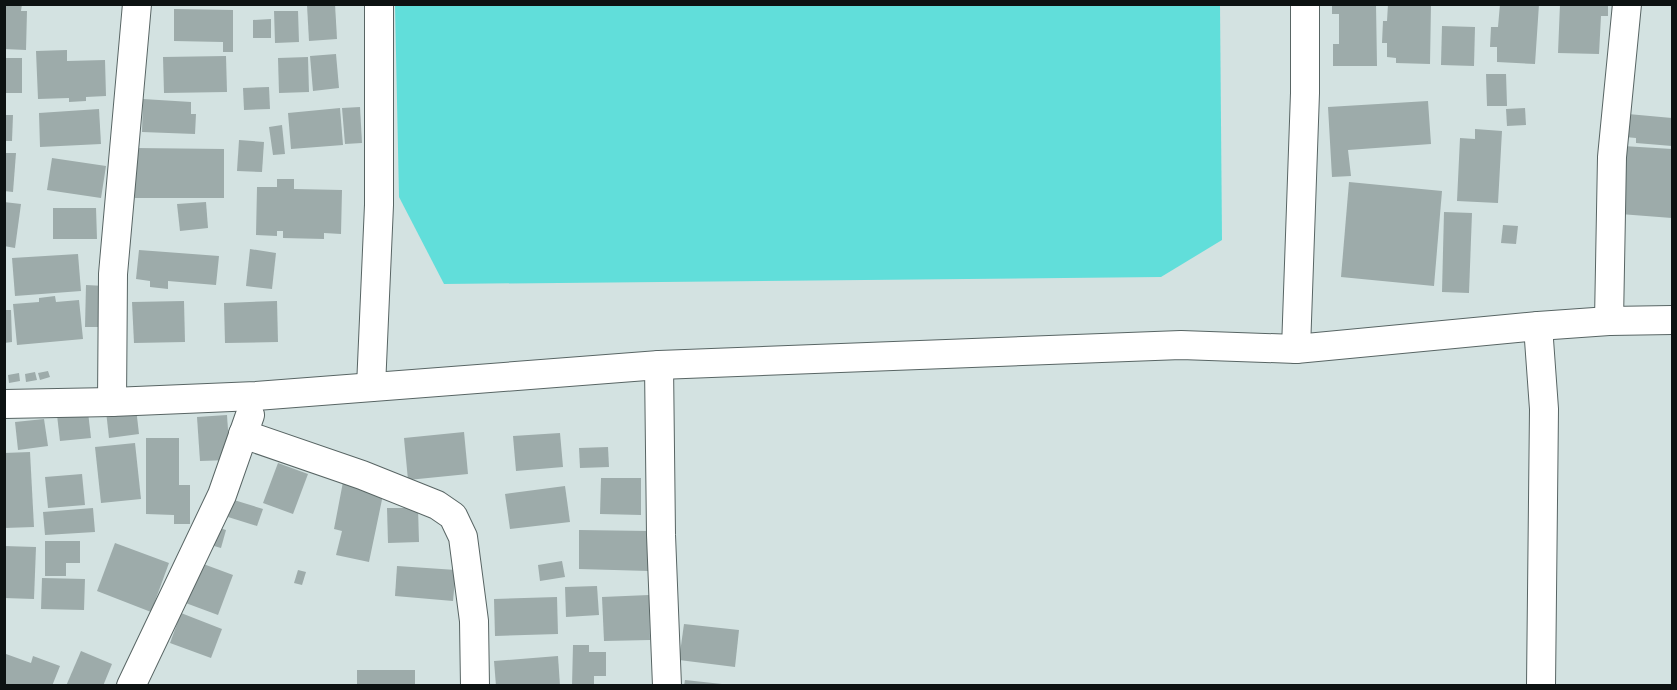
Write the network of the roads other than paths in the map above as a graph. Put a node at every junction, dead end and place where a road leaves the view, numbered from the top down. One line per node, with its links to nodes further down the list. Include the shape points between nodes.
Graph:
1 (137, 4): 12 (street, via 113,274)
2 (379, 4): 10 (street, via 379,205)
3 (1305, 4): 8 (street)
4 (1627, 4): 6 (street, via 1612,157)
5 (1672, 320): 6 (street)
6 (1610, 321): 7 (street)
7 (1538, 326): 8 (street); 18 (street, via 1544,409)
8 (1296, 349): 9 (street, via 1181,345)
9 (659, 365): 10 (street); 17 (street)
10 (371, 387): 11 (street)
11 (256, 396): 12 (street); 14 (street)
12 (112, 402): 13 (street)
13 (4, 404)
14 (243, 434): 15 (street, via 222,495); 16 (street, via 363,475 437,505 453,516 464,537 474,621)
15 (130, 686)
16 (475, 686)
17 (668, 686)
18 (1542, 686)

